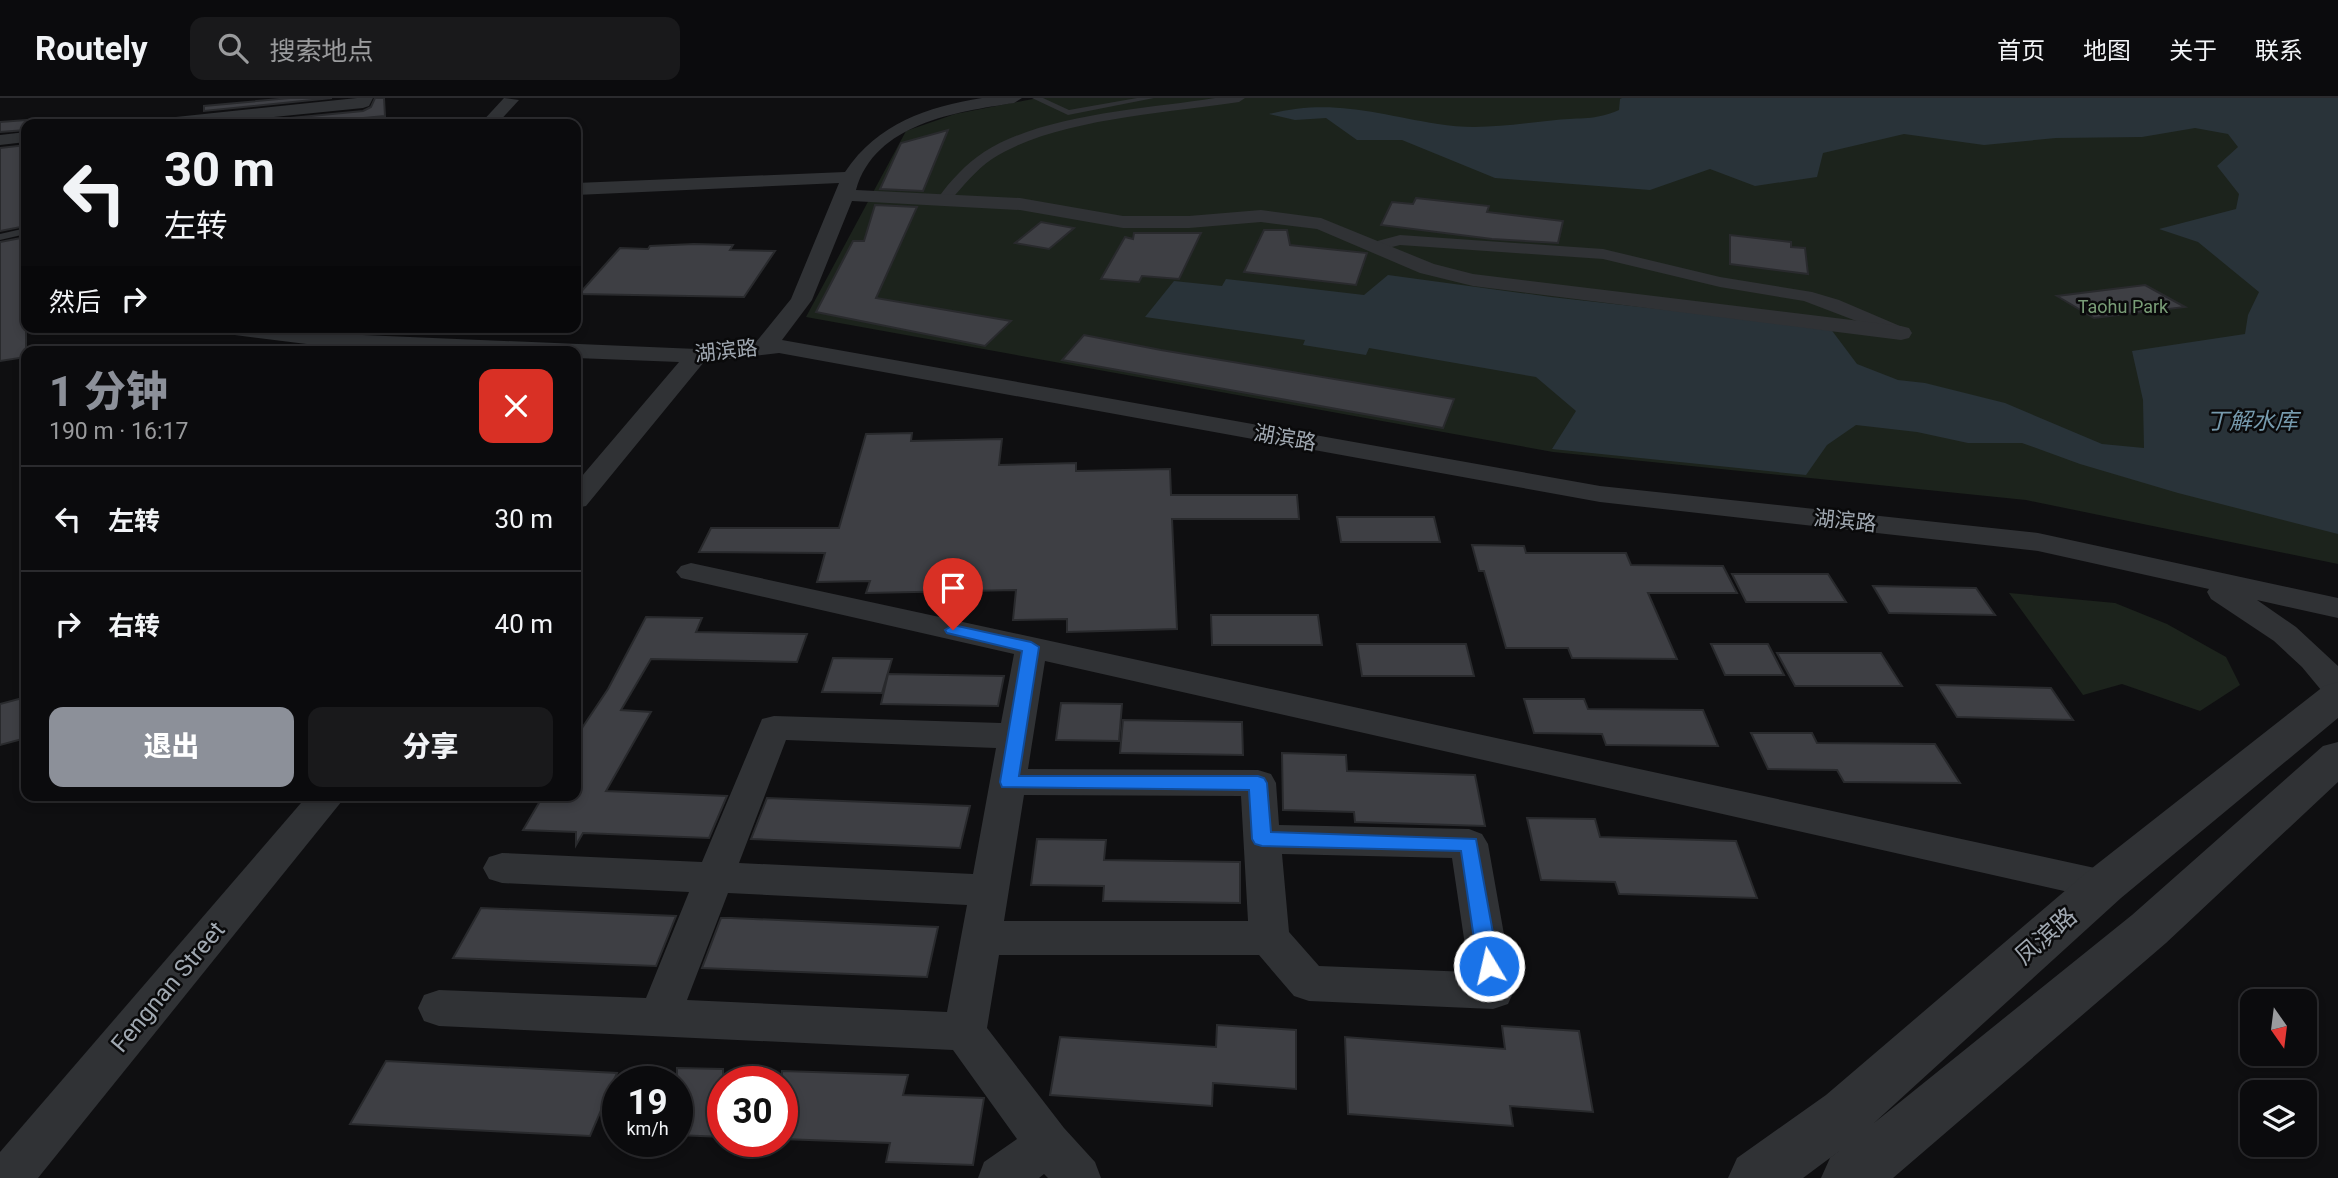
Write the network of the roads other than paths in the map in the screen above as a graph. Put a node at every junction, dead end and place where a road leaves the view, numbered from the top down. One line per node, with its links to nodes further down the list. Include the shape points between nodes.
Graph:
1 (1014, 98): 14 (street, via 915,119 880,139)
2 (1066, 98): 7 (lane)
3 (1150, 98): 7 (lane, via 1068,113)
4 (1239, 98): 16 (street, via 1027,138 994,152 966,173)
5 (364, 100): 10 (street)
6 (511, 100): 11 (street)
7 (1040, 100)
8 (177, 105): 9 (street)
9 (156, 119)
10 (200, 119)
11 (493, 119)
12 (21, 138): 13 (street)
13 (0, 140)
14 (847, 186): 15 (street); 16 (street); 23 (street, via 801,300)
15 (581, 189)
16 (945, 198): 19 (street, via 1020,204 1124,222 1261,216 1321,224)
17 (21, 232): 18 (lane)
18 (0, 237)
19 (1376, 246): 21 (street, via 1427,269 1473,280); 21 (street, via 1400,240 1603,254 1720,282 1806,296)
20 (275, 333): 22 (street, 湖滨路)
21 (1901, 333)
22 (458, 346)
23 (764, 347): 25 (street, 湖滨路); 28 (street, 湖滨路, via 779,346 1600,494 2038,542)
24 (581, 351): 25 (street, 湖滨路)
25 (697, 356): 26 (street)
26 (581, 494)
27 (691, 572): 30 (street)
28 (2193, 576): 29 (street, 湖滨路); 31 (street, via 2252,609 2327,672)
29 (2338, 608)
30 (1031, 647): 33 (street); 40 (street)
31 (2338, 688)
32 (2338, 696): 40 (street, 凤滨路)
33 (1017, 736): 35 (street); 39 (street, via 775,728)
34 (2338, 757): 52 (street, via 2149,929)
35 (1009, 782): 37 (street, via 1258,783); 41 (street)
36 (324, 801): 48 (street, Fengnan Street)
37 (1262, 839): 43 (street); 43 (street, via 1469,844 1493,991 1309,983)
38 (502, 868): 39 (street)
39 (715, 877): 41 (street); 45 (street)
40 (2104, 885): 51 (street, 凤滨路, via 1845,1113)
41 (990, 890): 42 (street)
42 (983, 937): 43 (street); 46 (street)
43 (1269, 938)
44 (439, 1008): 45 (street)
45 (659, 1017): 46 (street)
46 (965, 1032): 47 (street)
47 (1048, 1144): 49 (street); 50 (street)
48 (8, 1178)
49 (1001, 1178)
50 (1078, 1178)
51 (1757, 1178)
52 (1850, 1178)

